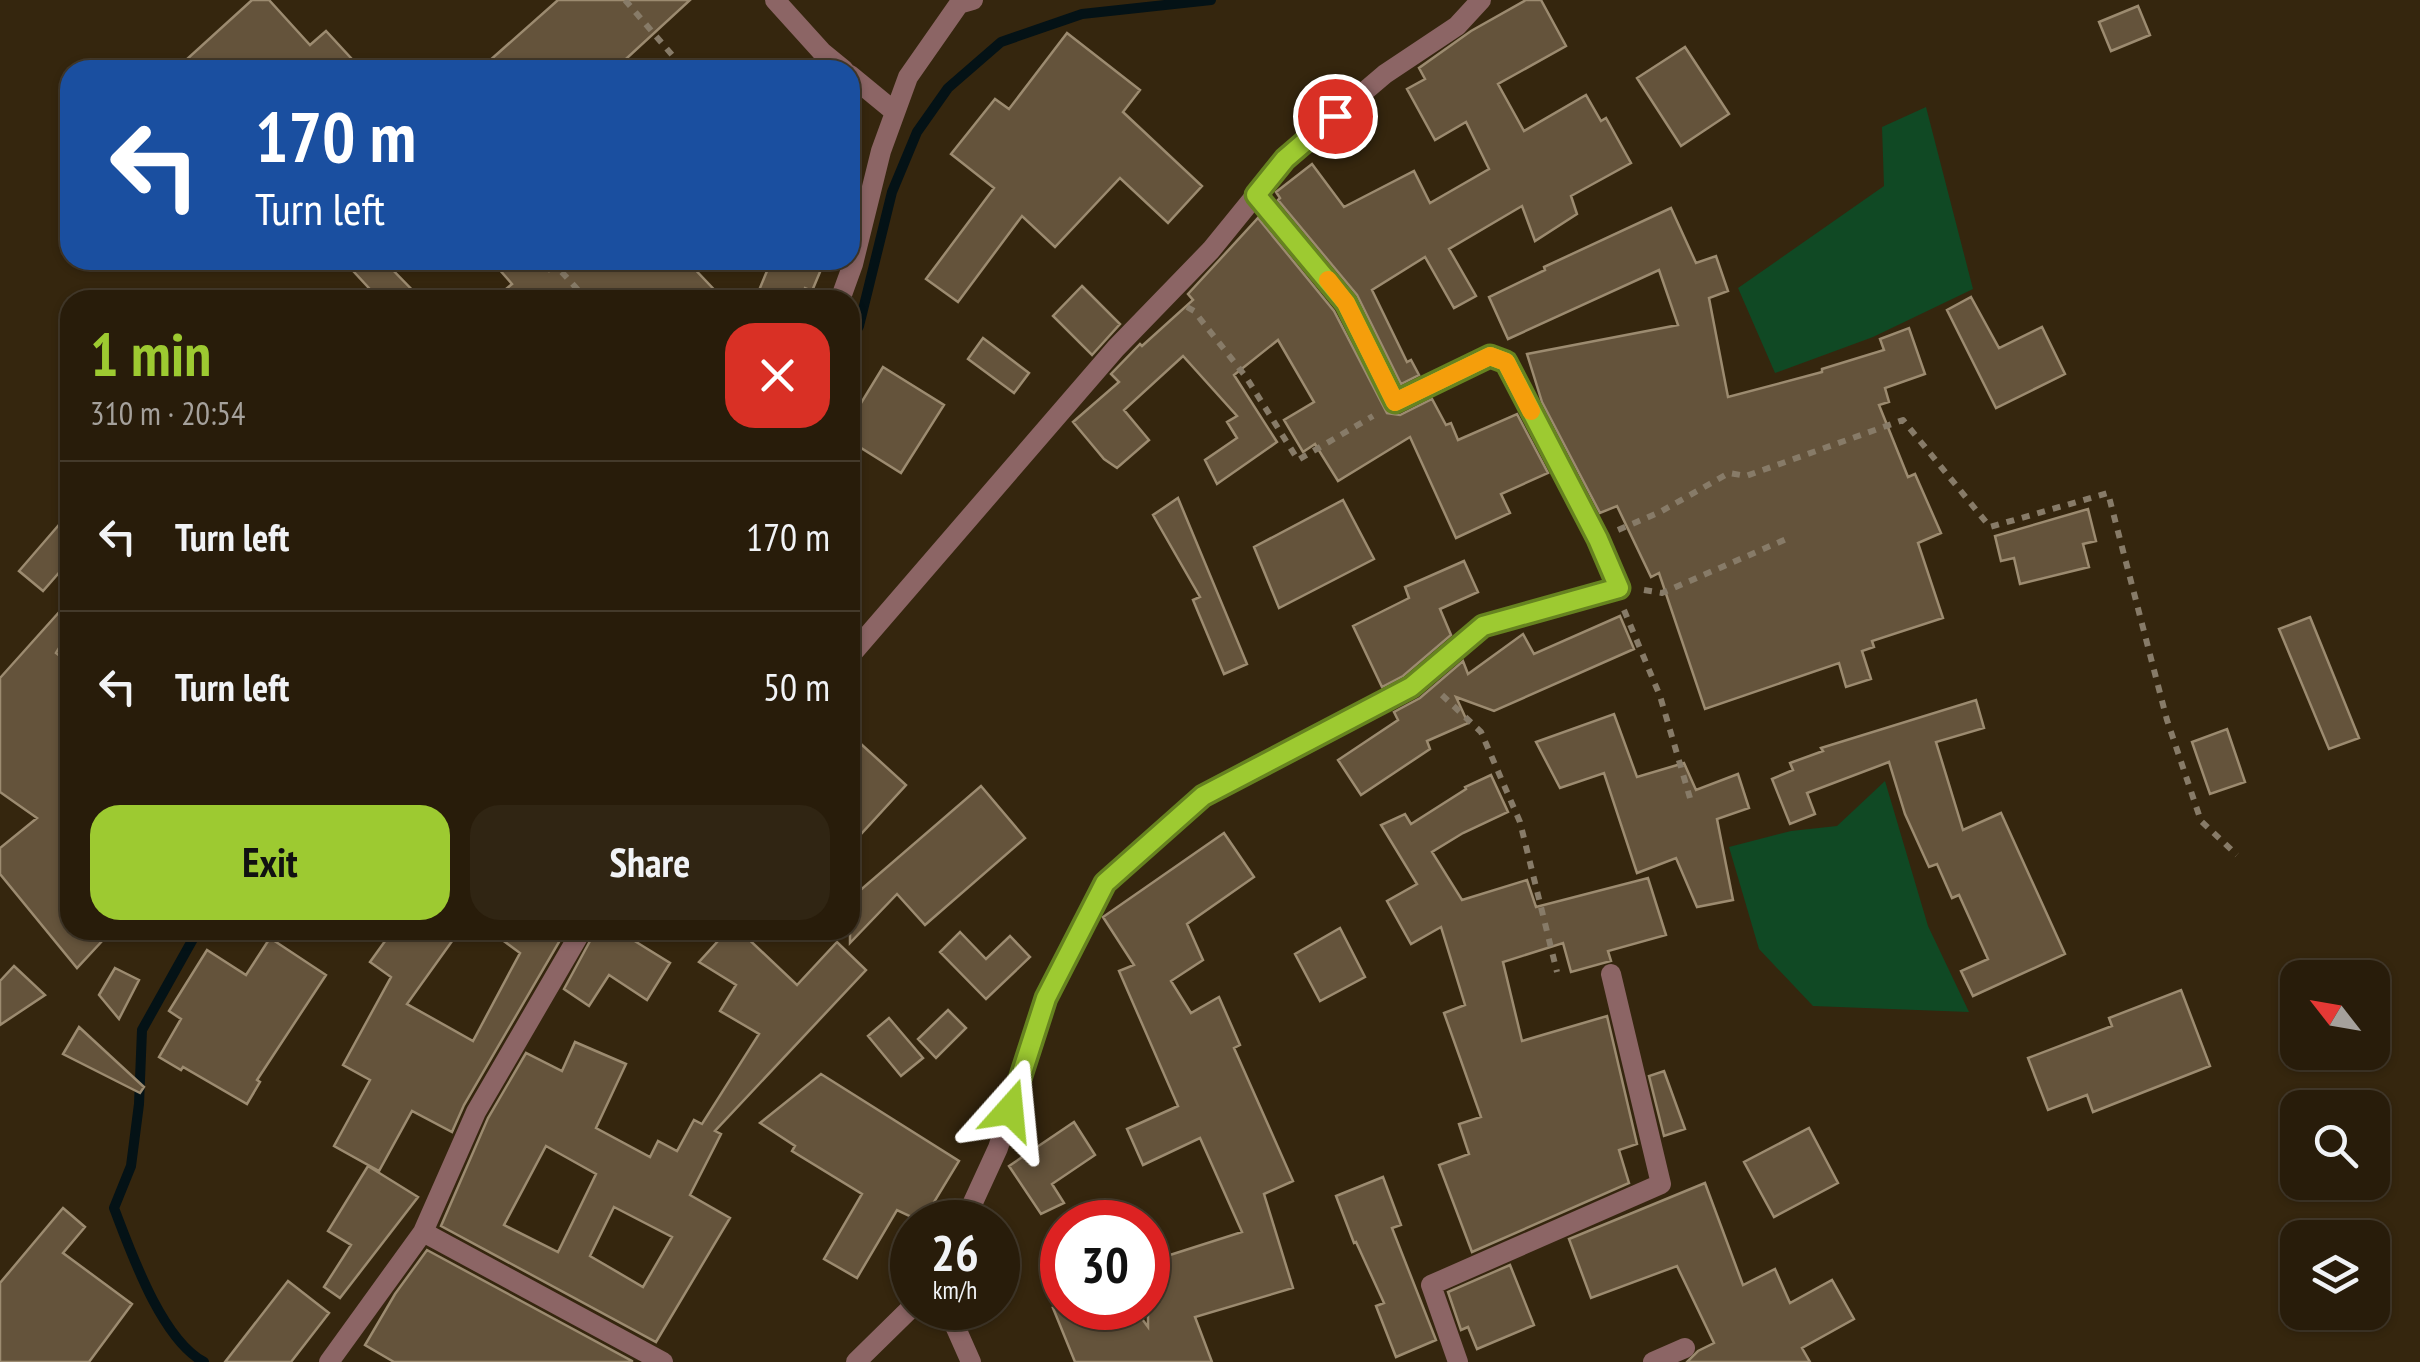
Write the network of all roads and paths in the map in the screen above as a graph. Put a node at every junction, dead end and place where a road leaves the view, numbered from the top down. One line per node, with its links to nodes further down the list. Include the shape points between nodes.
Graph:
1 (625, 0): 5 (path)
2 (776, 0): 6 (street)
3 (973, 0): 8 (street, via 959,4 948,19 908,77)
4 (1481, 0): 9 (street, via 1457,26 1385,74 1285,159)
5 (676, 60)
6 (832, 60)
7 (860, 83): 8 (street)
8 (895, 112): 10 (street)
9 (1256, 195): 13 (street); 14 (street, via 1346,303)
10 (860, 236)
11 (559, 270): 12 (path)
12 (578, 290)
13 (1165, 296): 14 (path, via 1194,311 1298,460); 18 (street)
14 (1395, 402): 16 (street, via 1490,356 1506,362)
15 (1791, 537): 17 (path, via 1662,592)
16 (1598, 539): 17 (street); 21 (path, via 1729,474 1746,476 1903,420 1990,527 2108,493 2200,821)
17 (1619, 588): 19 (street, via 1483,626); 20 (path)
18 (860, 644)
19 (1423, 677): 23 (path, via 1481,732 1520,822); 25 (street, via 1203,796 1105,883 1046,998 998,1148)
20 (1690, 798)
21 (2237, 855)
22 (576, 940): 26 (street, via 476,1112)
23 (1557, 972)
24 (1611, 974): 34 (street, via 1661,1184 1431,1286)
25 (974, 1200)
26 (423, 1232): 30 (street); 31 (street)
27 (890, 1329): 32 (street)
28 (957, 1330): 33 (street)
29 (1685, 1348): 35 (street)
30 (330, 1362)
31 (663, 1362)
32 (856, 1362)
33 (971, 1362)
34 (1458, 1362)
35 (1653, 1362)

